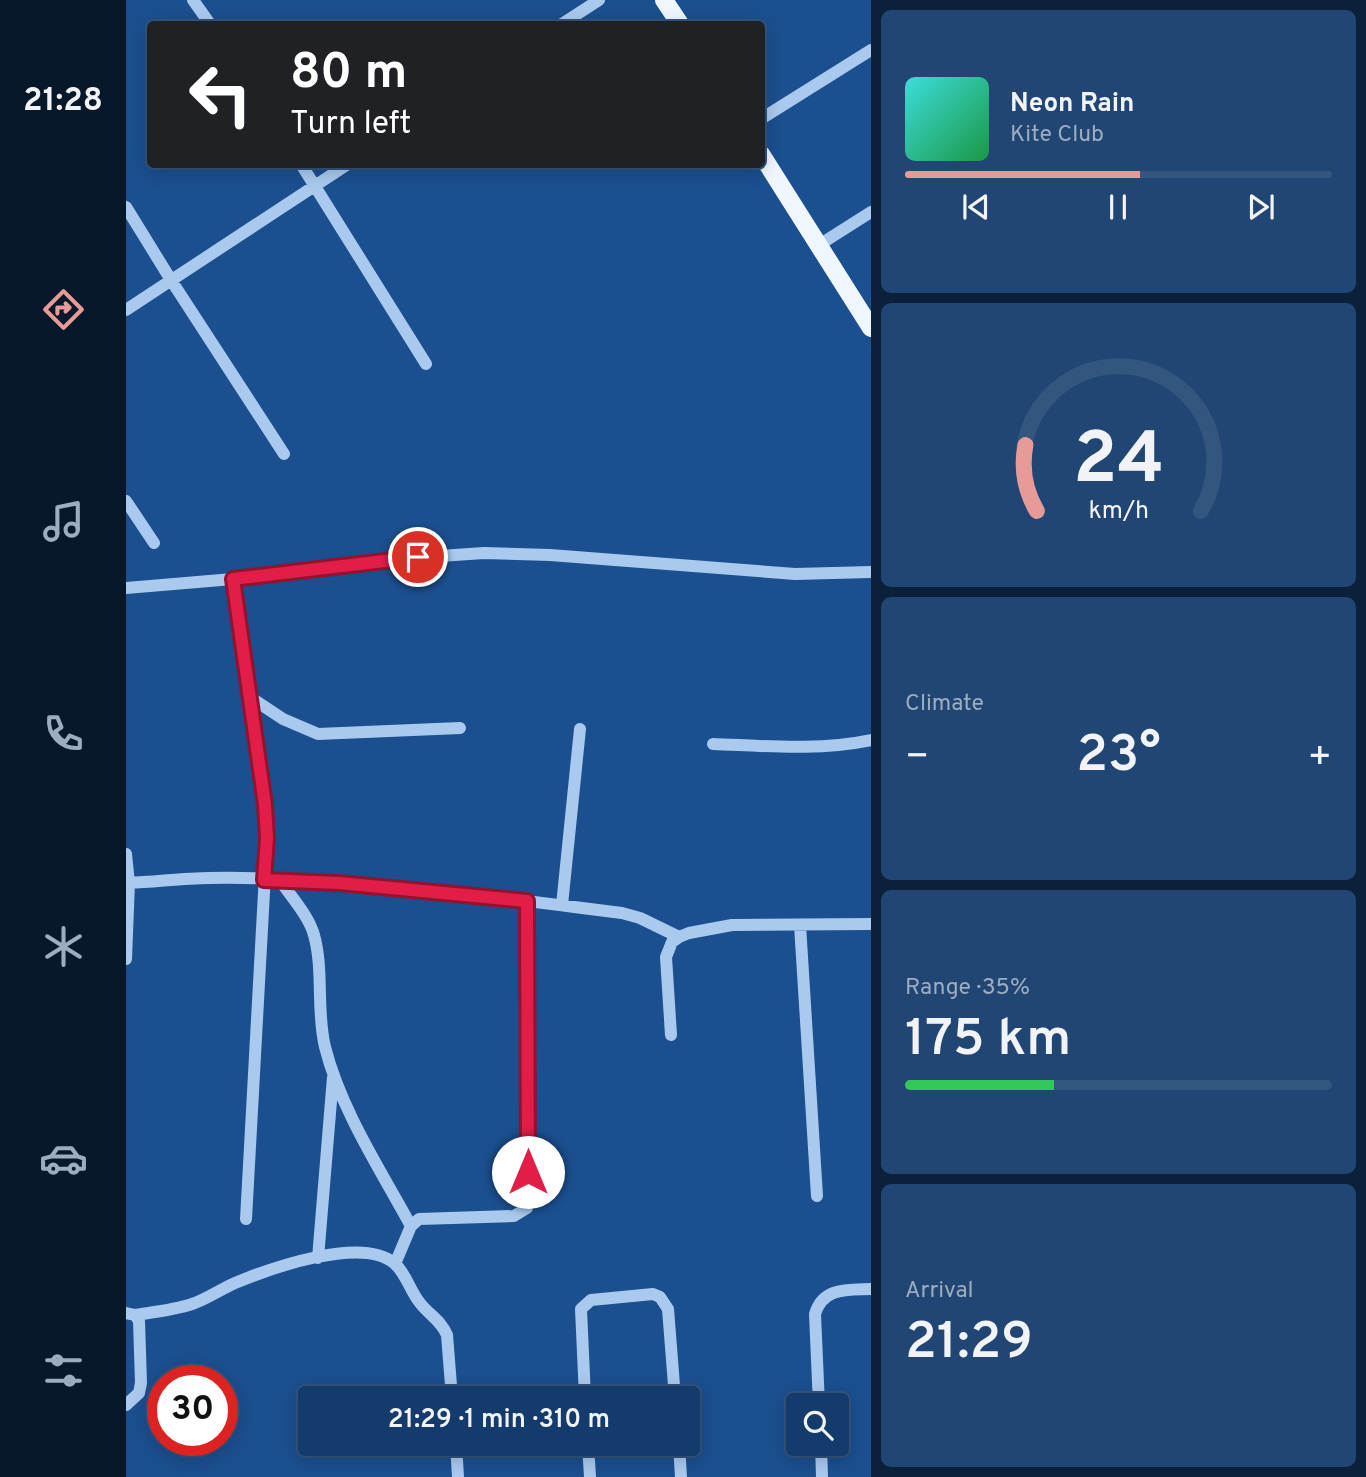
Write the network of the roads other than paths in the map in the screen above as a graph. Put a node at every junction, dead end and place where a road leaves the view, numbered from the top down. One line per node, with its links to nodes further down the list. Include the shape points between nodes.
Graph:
1 (194, 0): 4 (street)
2 (599, 0): 5 (street)
3 (670, 2): 6 (main road)
4 (207, 21)
5 (567, 21)
6 (679, 21)
7 (871, 50): 8 (street)
8 (765, 116)
9 (765, 160): 15 (main road)
10 (304, 168): 12 (street)
11 (342, 168): 12 (street)
12 (315, 186): 16 (street); 19 (street)
13 (126, 207): 16 (street)
14 (871, 212): 15 (street)
15 (819, 245): 18 (main road)
16 (171, 280): 17 (street); 20 (street)
17 (126, 310)
18 (871, 328)
19 (426, 364)
20 (284, 454)
21 (126, 501): 22 (street)
22 (154, 543)
23 (871, 572): 24 (street, via 795,574 484,553)
24 (233, 579): 25 (street); 26 (street)
25 (126, 588)
26 (250, 697): 27 (street, via 283,719 318,734); 32 (street, via 265,805)
27 (460, 728)
28 (580, 729): 36 (street)
29 (871, 740): 30 (street, via 844,746)
30 (713, 744)
31 (126, 854): 34 (street)
32 (264, 880): 33 (street); 34 (street); 44 (street)
33 (280, 880): 35 (street); 42 (street, via 313,932 324,1045)
34 (130, 883): 40 (street)
35 (527, 901): 36 (street); 45 (street, via 527,1208 514,1216 431,1217)
36 (562, 905): 39 (street, via 622,913)
37 (871, 924): 38 (street)
38 (800, 925): 39 (street, via 732,925); 43 (street)
39 (679, 937): 41 (street, via 667,949 666,957)
40 (126, 959)
41 (671, 1035)
42 (333, 1073): 45 (street); 46 (street)
43 (817, 1196)
44 (246, 1219)
45 (411, 1226): 47 (street)
46 (318, 1258): 47 (street, via 370,1253); 49 (street, via 236,1283 196,1303)
47 (395, 1264): 50 (street, via 417,1301 444,1328)
48 (871, 1289): 53 (street, via 838,1291 817,1306)
49 (130, 1314): 54 (street, via 140,1328 141,1383 134,1400)
50 (451, 1386)
51 (584, 1386): 52 (street, via 581,1309 591,1300 653,1294 668,1309)
52 (674, 1386)
53 (818, 1393)
54 (126, 1405)
55 (457, 1456): 59 (street)
56 (589, 1456): 60 (street)
57 (680, 1456): 61 (street)
58 (821, 1456): 62 (street)
59 (458, 1477)
60 (590, 1477)
61 (681, 1477)
62 (822, 1477)

